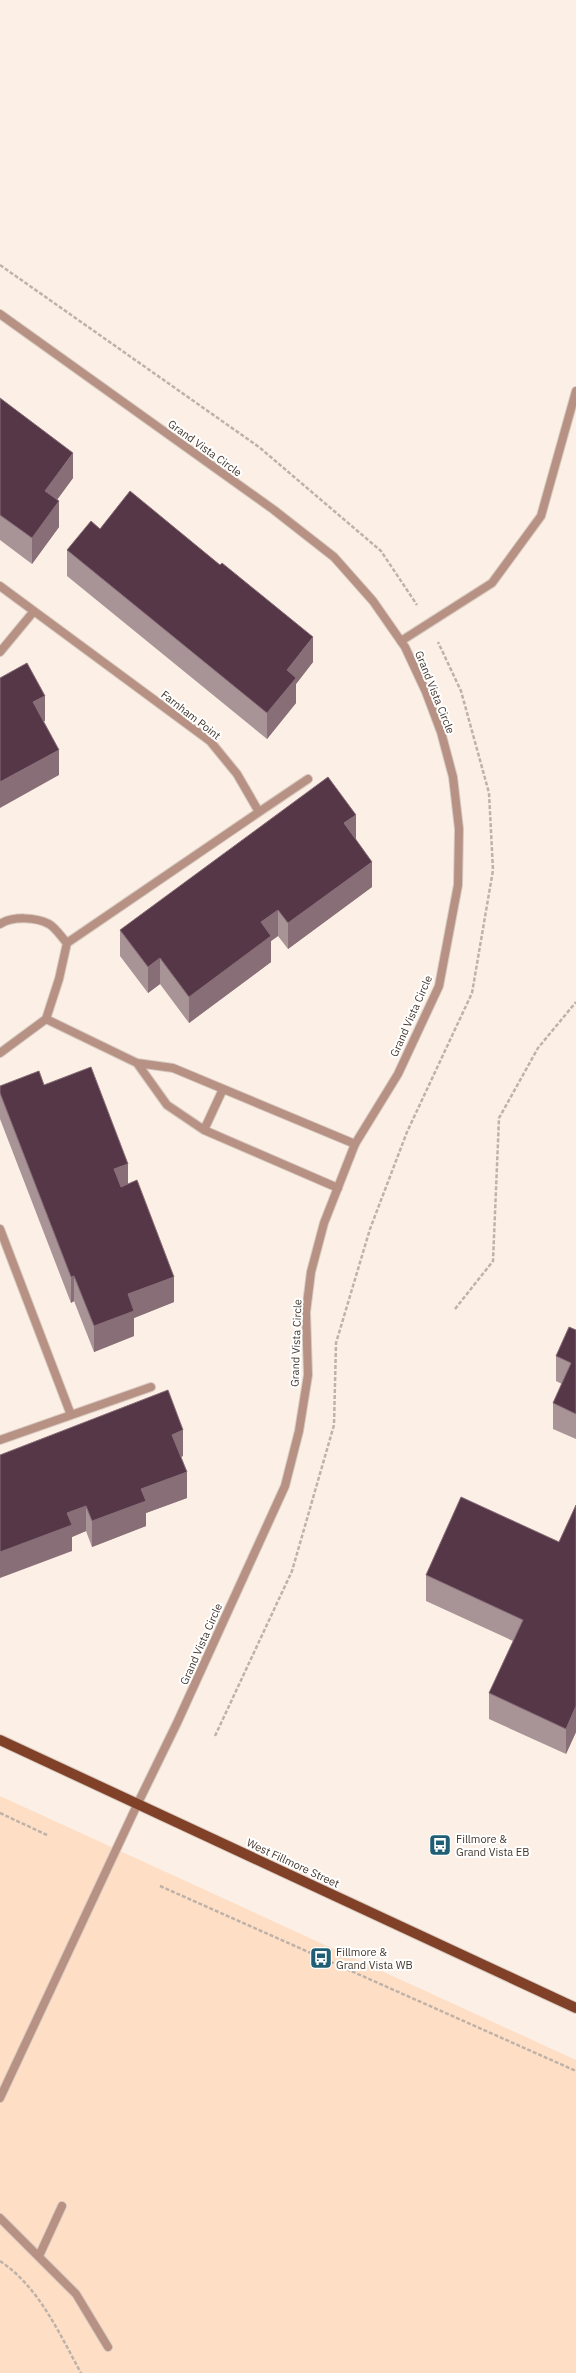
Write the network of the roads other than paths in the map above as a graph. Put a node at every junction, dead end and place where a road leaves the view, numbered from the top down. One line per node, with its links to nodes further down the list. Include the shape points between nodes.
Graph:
1 (0, 314): 5 (street, Grand Vista Circle, via 274,510 334,558 374,601)
2 (576, 391): 5 (street, via 541,516 492,583)
3 (0, 586): 4 (street, Farnham Point)
4 (34, 611): 6 (street); 8 (street, Farnham Point, via 210,741 237,774)
5 (401, 641): 16 (street, Grand Vista Circle, via 426,692 441,732 453,777 459,829 458,885 439,986 398,1074)
6 (0, 652)
7 (308, 779): 8 (street)
8 (259, 812): 10 (street)
9 (0, 924): 10 (street, via 6,920 36,920 50,924)
10 (67, 943): 11 (street)
11 (46, 1019): 12 (street); 13 (street)
12 (0, 1053)
13 (137, 1063): 14 (street, via 173,1068); 15 (street, via 167,1106)
14 (223, 1089): 15 (street); 16 (street)
15 (204, 1130): 17 (street)
16 (355, 1144): 17 (street, Grand Vista Circle)
17 (338, 1188): 23 (street, Grand Vista Circle, via 324,1223 311,1272 306,1312 308,1375 299,1431 285,1486)
18 (0, 1229): 20 (street)
19 (151, 1387): 20 (street)
20 (71, 1415): 21 (street)
21 (0, 1440)
22 (0, 1740): 23 (main road, West Fillmore Street)
23 (137, 1805): 24 (main road, West Fillmore Street); 25 (street, Grand Vista Circle)
24 (576, 2008)
25 (0, 2098)
26 (62, 2206): 28 (street)
27 (0, 2218): 28 (street)
28 (39, 2256): 29 (street, via 76,2294)
29 (108, 2347)

